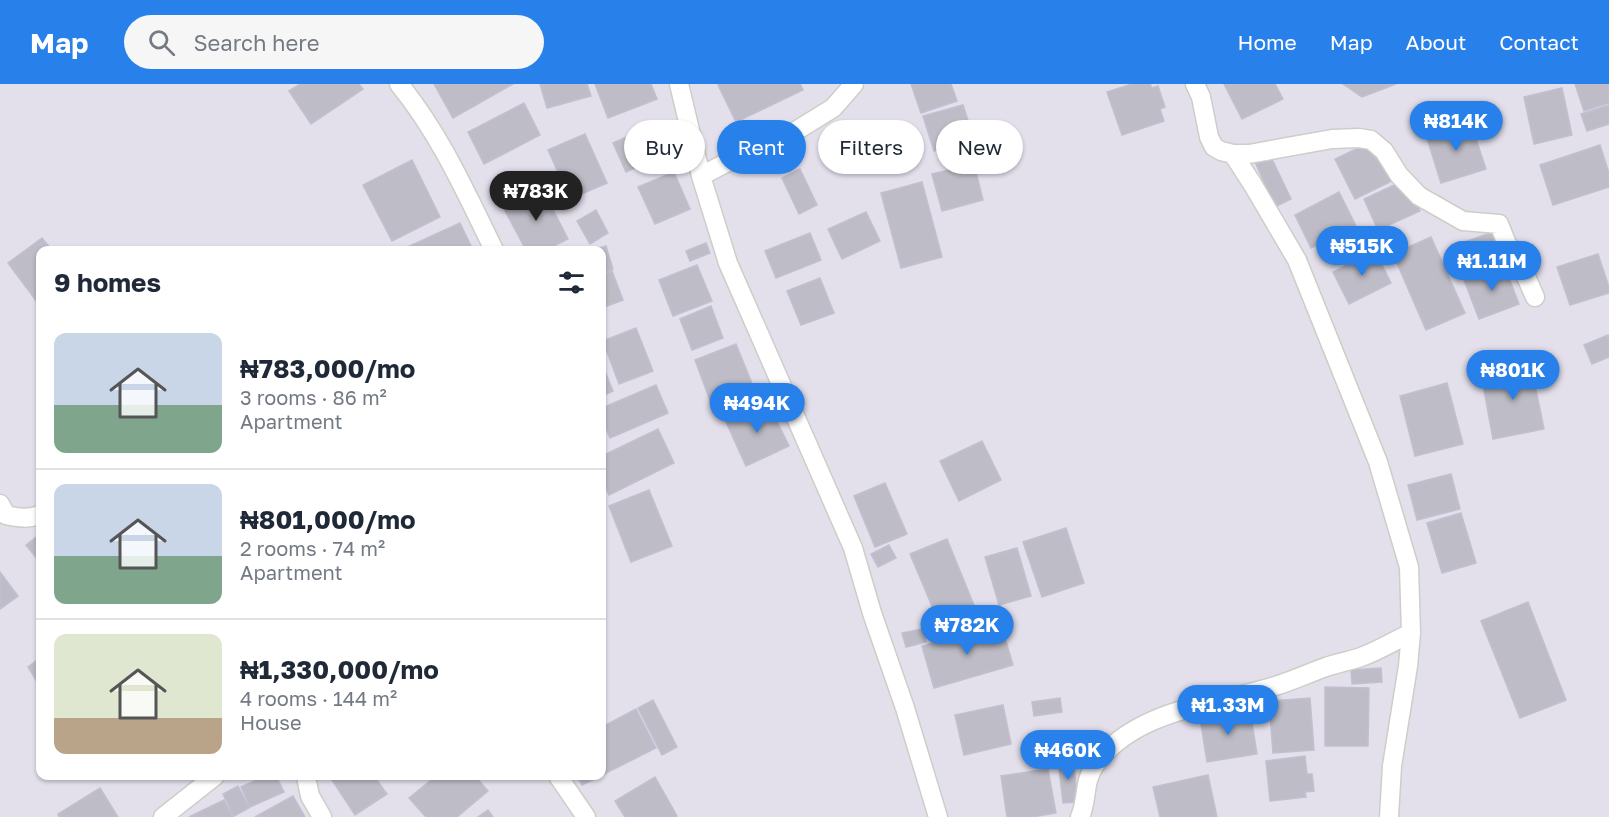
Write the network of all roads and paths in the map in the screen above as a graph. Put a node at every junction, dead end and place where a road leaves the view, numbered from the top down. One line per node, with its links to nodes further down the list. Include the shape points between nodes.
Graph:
1 (399, 84): 7 (street, via 456,172)
2 (678, 84): 6 (street)
3 (854, 84): 6 (street, via 833,108 786,137)
4 (1195, 84): 5 (street, via 1214,147)
5 (1233, 154): 8 (street, via 1332,139 1371,140 1419,196 1463,221 1499,224); 11 (street, via 1297,260 1378,462 1409,567)
6 (701, 176): 18 (street, via 728,263 853,548)
7 (492, 246)
8 (1535, 297)
9 (0, 504): 10 (street, via 6,515)
10 (36, 516)
11 (1411, 633): 19 (street, via 1362,656 1275,686 1158,718 1112,746 1095,766 1087,780); 20 (street, via 1392,766)
12 (210, 780): 15 (street)
13 (307, 780): 16 (street, via 310,796)
14 (561, 780): 17 (street)
15 (163, 817)
16 (322, 817)
17 (586, 817)
18 (938, 817)
19 (1080, 817)
20 (1389, 817)

